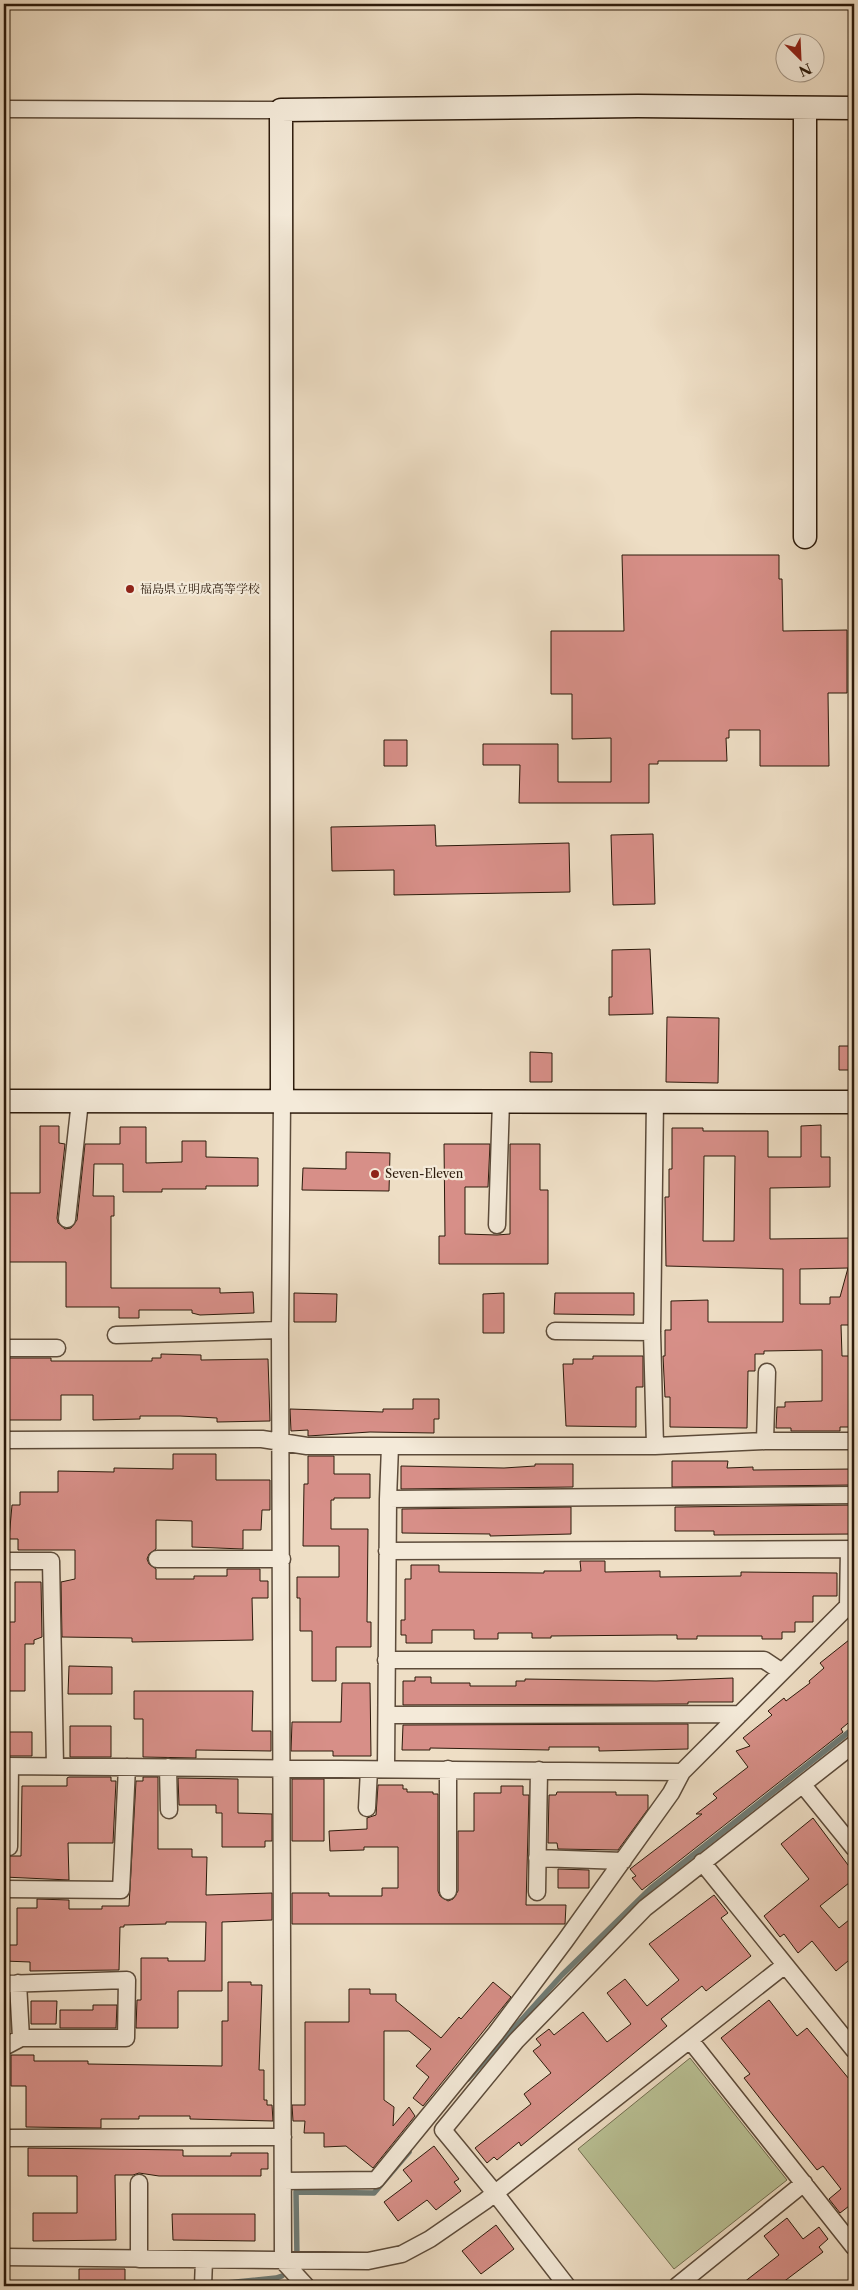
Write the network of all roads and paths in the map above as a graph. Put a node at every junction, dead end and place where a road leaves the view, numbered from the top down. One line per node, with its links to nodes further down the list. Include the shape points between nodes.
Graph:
1 (805, 108): 2 (street); 4 (street, via 638,106); 5 (street)
2 (854, 108)
3 (4, 109): 4 (street)
4 (281, 110): 9 (street)
5 (805, 537)
6 (655, 1100): 10 (street); 11 (street); 16 (street)
7 (4, 1101): 8 (street)
8 (80, 1101): 9 (street); 12 (street)
9 (282, 1101): 10 (street); 14 (street)
10 (501, 1101): 13 (street)
11 (854, 1102)
12 (67, 1219)
13 (498, 1225)
14 (280, 1330): 17 (street); 22 (street)
15 (555, 1331): 16 (street)
16 (652, 1332): 26 (street)
17 (116, 1334)
18 (4, 1348): 19 (street)
19 (57, 1348)
20 (767, 1372): 23 (street)
21 (4, 1440): 22 (street)
22 (282, 1441): 25 (street, via 307,1446); 32 (street)
23 (766, 1441): 24 (street); 26 (street)
24 (854, 1441)
25 (390, 1446): 26 (street); 28 (street)
26 (655, 1446)
27 (854, 1495): 28 (street)
28 (388, 1499): 30 (street)
29 (851, 1549): 30 (street); 35 (street, via 848,1606)
30 (388, 1550): 34 (street)
31 (157, 1559): 32 (street)
32 (282, 1559): 43 (street)
33 (4, 1561): 40 (street, via 52,1561)
34 (386, 1660): 35 (street, via 764,1660); 37 (street)
35 (782, 1672): 36 (street)
36 (740, 1714): 37 (street); 48 (street)
37 (386, 1715): 44 (street)
38 (854, 1744): 49 (street)
39 (7, 1766): 40 (street); 52 (street)
40 (55, 1766): 41 (street)
41 (127, 1767): 42 (street); 57 (street, via 121,1890)
42 (168, 1767): 43 (street); 51 (street)
43 (282, 1768): 46 (street); 66 (street)
44 (386, 1768): 45 (street); 46 (street)
45 (448, 1769): 47 (street); 58 (street)
46 (369, 1770): 50 (street)
47 (539, 1770): 48 (street); 54 (street)
48 (682, 1772): 55 (street)
49 (803, 1785): 53 (street); 56 (street)
50 (367, 1808)
51 (169, 1810)
52 (8, 1847)
53 (854, 1848)
54 (537, 1858): 55 (street); 59 (street)
55 (623, 1861): 68 (street, via 496,2032 376,2180)
56 (702, 1862): 60 (street); 71 (street, via 645,1908 516,2041 443,2130)
57 (4, 1890)
58 (448, 1891)
59 (537, 1892)
60 (785, 1965): 63 (street); 65 (street)
61 (11, 1984): 62 (street); 62 (street, via 126,1980 126,2038)
62 (21, 2038): 64 (street)
63 (690, 2040): 70 (street); 71 (street)
64 (4, 2047)
65 (854, 2050)
66 (283, 2137): 67 (street); 68 (street)
67 (4, 2138)
68 (283, 2182): 76 (street)
69 (139, 2183): 74 (street)
70 (804, 2183): 72 (street); 80 (street)
71 (496, 2193): 76 (street, via 430,2239 402,2254 368,2261); 79 (street)
72 (854, 2247)
73 (4, 2257): 74 (street)
74 (139, 2259): 75 (street)
75 (204, 2260): 76 (street); 77 (street)
76 (283, 2261): 78 (street)
77 (203, 2286)
78 (306, 2286)
79 (567, 2286)
80 (677, 2286)

